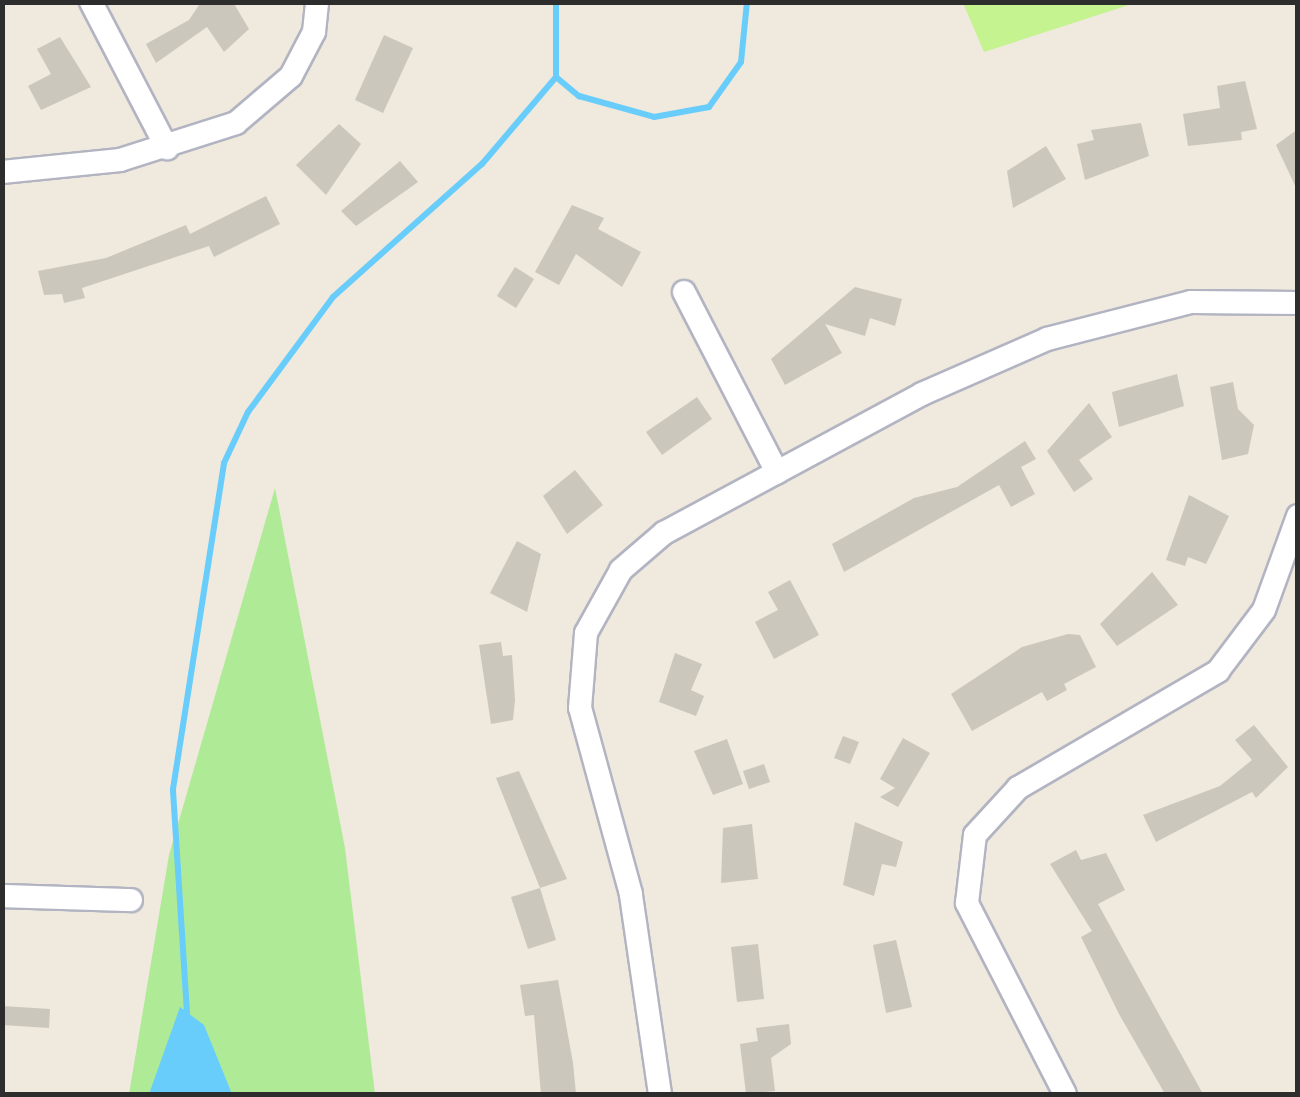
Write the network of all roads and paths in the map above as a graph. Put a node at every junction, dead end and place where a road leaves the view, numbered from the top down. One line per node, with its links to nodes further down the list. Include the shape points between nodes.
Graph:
1 (91, 2): 3 (street)
2 (318, 2): 3 (street, via 314,32 278,92 236,123)
3 (167, 148): 4 (street)
4 (2, 172)
5 (684, 292): 7 (street)
6 (1298, 304): 7 (street, via 1191,302 1047,339)
7 (777, 472): 11 (street, via 641,550 602,598 579,670 592,768 650,993)
8 (1298, 516): 12 (street, via 1264,610 1218,671 1002,799 975,834 967,903)
9 (2, 896): 10 (street)
10 (131, 900)
11 (660, 1094)
12 (1065, 1094)

